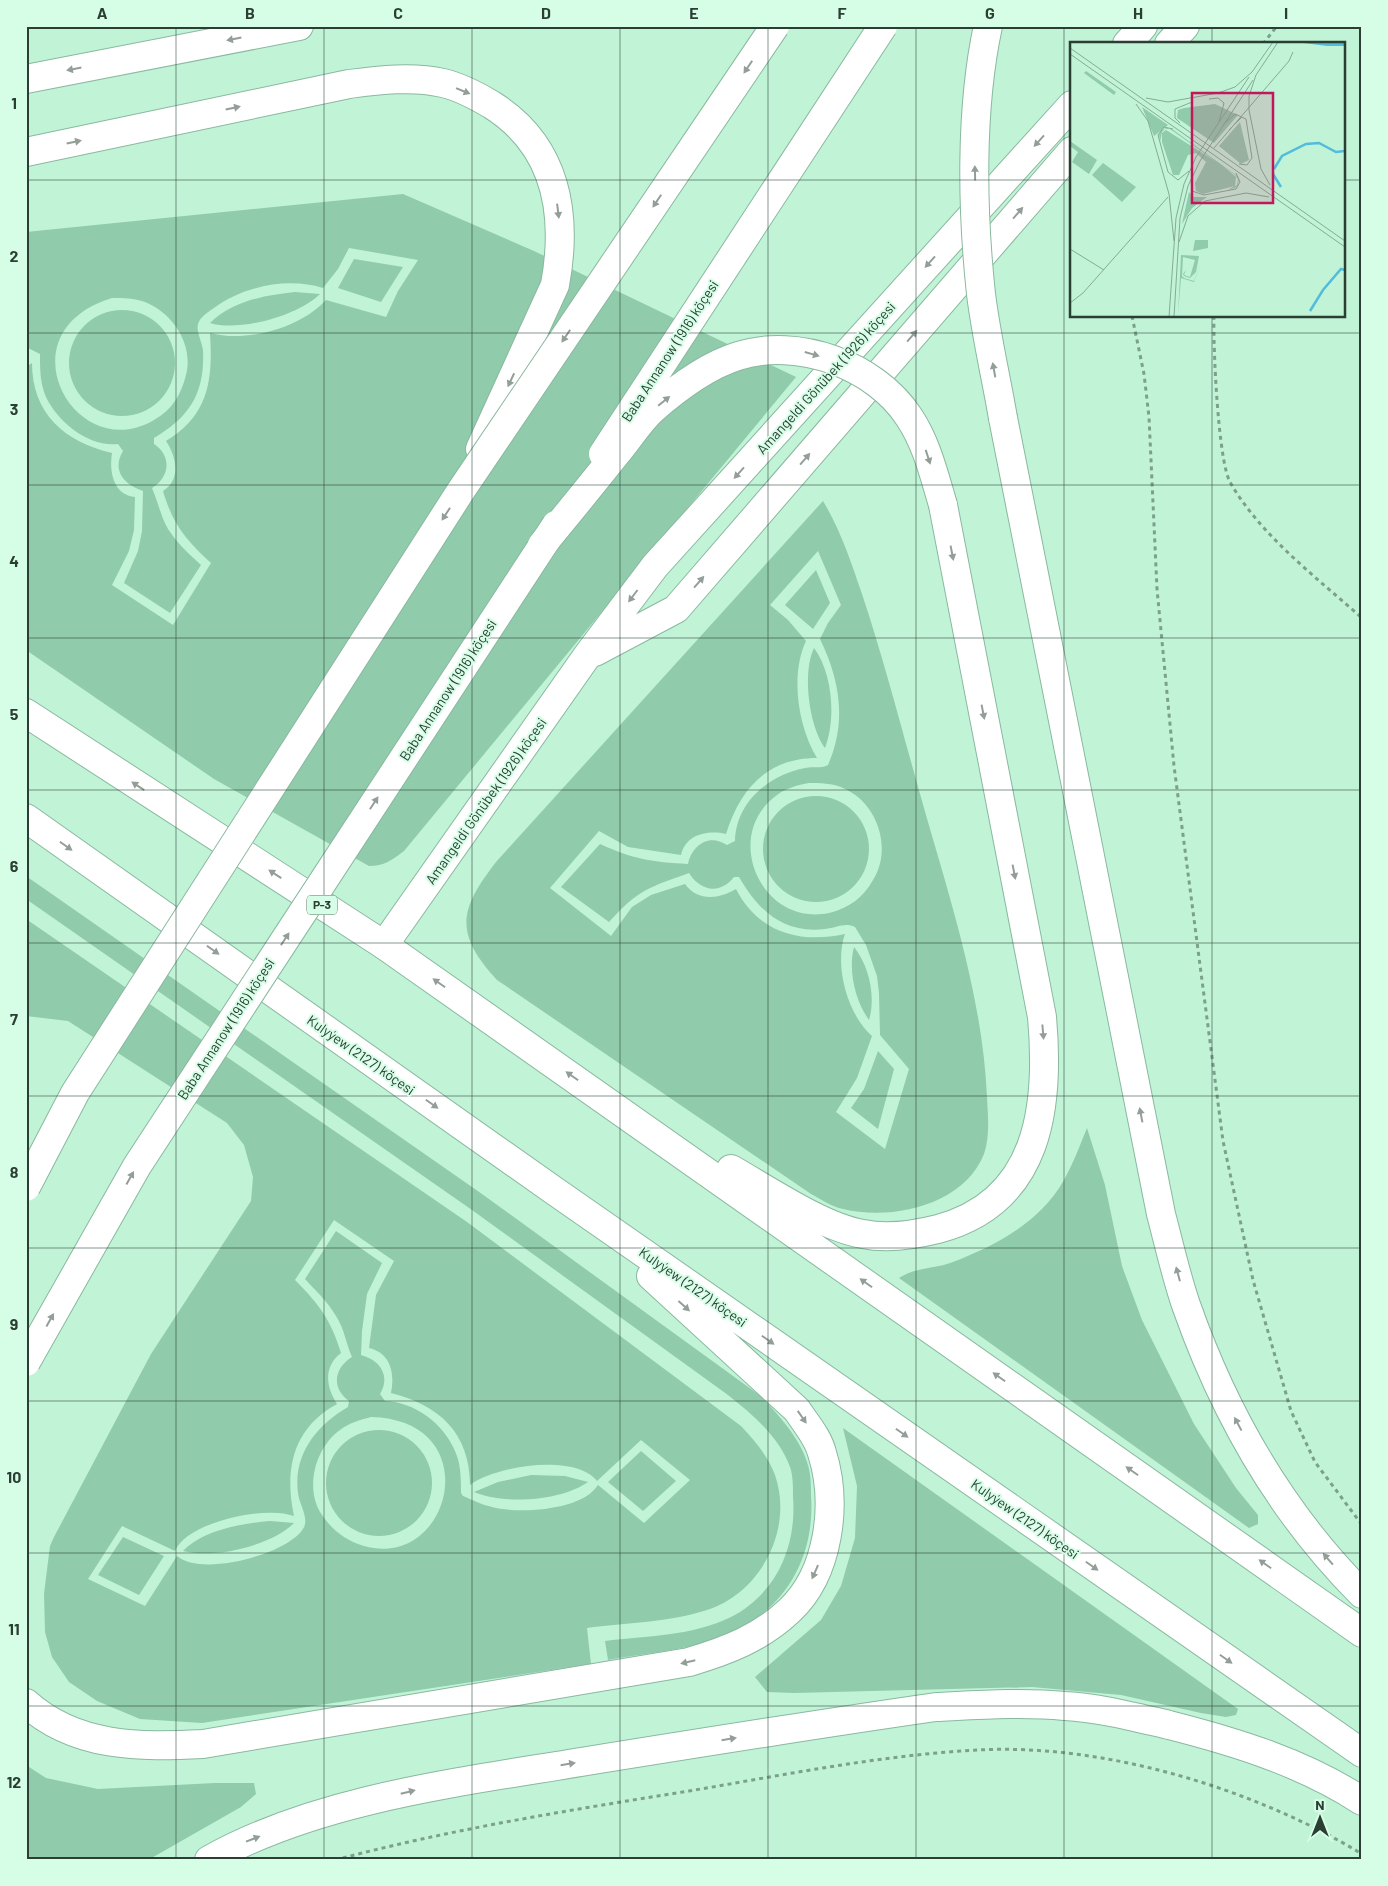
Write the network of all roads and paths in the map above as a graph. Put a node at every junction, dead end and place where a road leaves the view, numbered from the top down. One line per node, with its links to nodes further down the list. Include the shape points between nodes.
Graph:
1 (299, 26): 11 (main road, one-way to 11)
2 (775, 26): 17 (main road, one-way to 17, bridge)
3 (883, 26): 18 (main road, Baba Annanow (1916) köçesi, bridge)
4 (988, 26): 29 (main road, one-way to 4, bridge, via 1302,1528 1255,1456 1216,1382 1186,1304 1161,1214 1003,418 982,294 975,118)
5 (1143, 26): 8 (main road)
6 (1185, 26): 9 (main road)
7 (1277, 26): 10 (path)
8 (1129, 42)
9 (1171, 42)
10 (1264, 42)
11 (26, 79)
12 (1070, 107): 20 (main road, Amangeldi Gönübek (1926) köçesi, one-way to 20, via 655,566)
13 (26, 152): 17 (main road, one-way to 17, bridge, via 349,84 385,80 444,83 480,98 509,116 532,141 549,170 561,231 560,258 555,285)
14 (1070, 153): 20 (main road, Amangeldi Gönübek (1926) köçesi, one-way to 14, via 676,609)
15 (1132, 318): 28 (path, via 1144,374 1148,416 1157,589 1174,766 1223,1141 1253,1280 1291,1411 1315,1462)
16 (1214, 318): 19 (path, via 1222,442 1229,480 1259,524)
17 (460, 492): 25 (main road, one-way to 25, bridge, via 76,1092)
18 (542, 545): 24 (main road, one-way to 24, bridge, via 650,412 686,383 738,356 765,350 803,352 836,361 864,374 888,392 908,416 923,442 943,505 1042,1017 1044,1080 1041,1107 1029,1152 1016,1178 982,1210 952,1225 924,1232 886,1236 862,1234 827,1222); 27 (main road, Baba Annanow (1916) köçesi, one-way to 18, bridge, via 137,1166)
19 (1362, 618)
20 (587, 656): 23 (main road, Amangeldi Gönübek (1926) köçesi)
21 (26, 713): 23 (main road, P-3, one-way to 21)
22 (26, 818): 26 (main road, Kulyýew (2127) köçesi, one-way to 26)
23 (384, 945): 24 (main road, P-3, one-way to 23)
24 (612, 1104): 30 (main road, one-way to 24)
25 (26, 1187)
26 (556, 1192): 31 (main road, one-way to 31, via 774,1387 797,1410 815,1436 827,1478 828,1528 817,1571 805,1593 790,1610 753,1637 725,1651 689,1662 203,1744 125,1745 96,1740 39,1715); 32 (main road, Kulyýew (2127) köçesi, one-way to 32)
27 (26, 1362)
28 (1362, 1525)
29 (1362, 1594)
30 (1362, 1633)
31 (26, 1702)
32 (1362, 1753)
33 (1362, 1801): 35 (main road, one-way to 33, via 300,1821 427,1787 838,1721 946,1707 1014,1704 1118,1712 1219,1738 1282,1760)
34 (1362, 1854): 36 (path, via 1295,1818 1186,1777 1098,1758 979,1750 914,1755 819,1769 510,1820)
35 (209, 1860)
36 (335, 1860)

